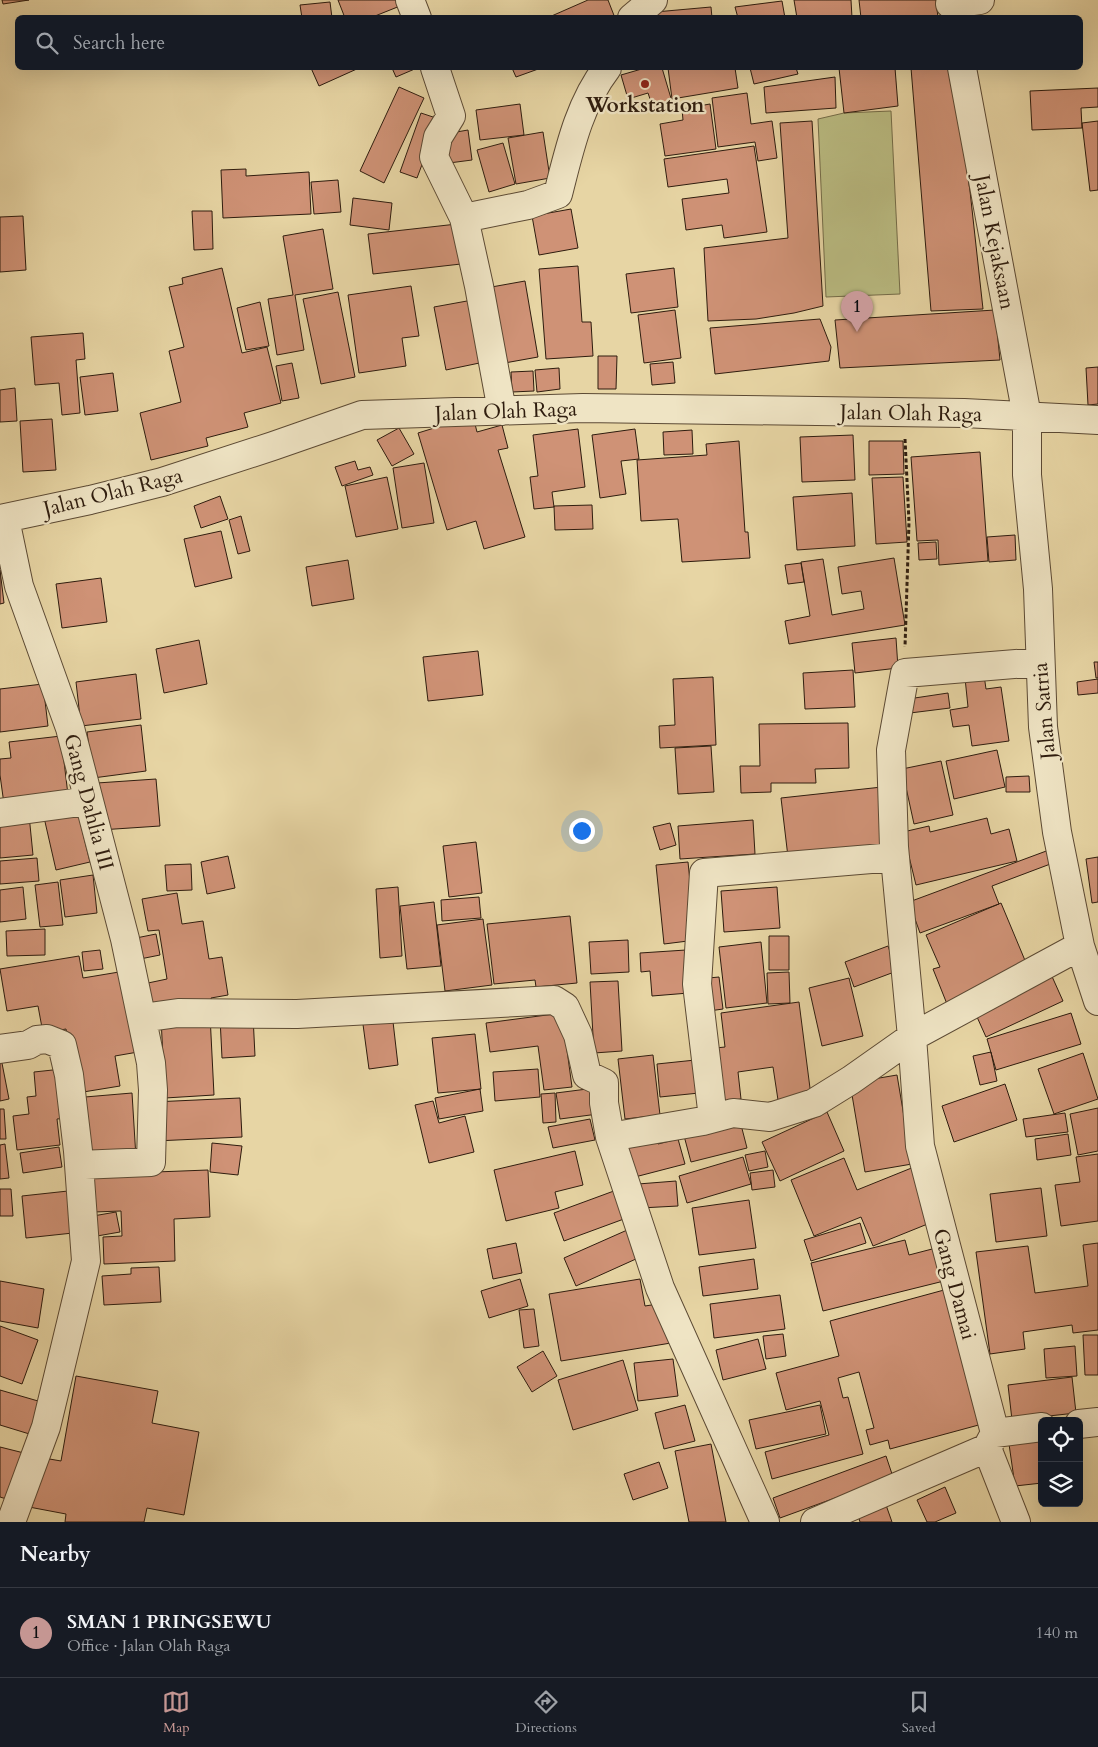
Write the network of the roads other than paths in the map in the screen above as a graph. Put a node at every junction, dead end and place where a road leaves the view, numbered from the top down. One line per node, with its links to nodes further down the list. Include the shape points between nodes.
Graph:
1 (410, 0): 5 (street)
2 (653, 0): 6 (street)
3 (980, 0): 4 (street)
4 (951, 7)
5 (416, 15)
6 (636, 15)
7 (436, 70): 10 (street, via 451,116 438,137 434,157)
8 (605, 70): 10 (street, via 584,108 558,194 528,205)
9 (962, 70): 12 (street, Jalan Kejaksaan)
10 (464, 218): 11 (street)
11 (502, 411): 12 (street, Jalan Olah Raga, via 748,409); 14 (street, Jalan Olah Raga, via 362,415 162,482)
12 (1027, 416): 13 (street, Jalan Olah Raga); 15 (street, Jalan Satria, via 1027,475 1038,589)
13 (1098, 420)
14 (2, 519): 16 (street, Gang Dahlia III, via 19,586 70,728)
15 (1040, 662): 18 (street, Gang Damai, via 905,673 891,750); 19 (street, Jalan Satria, via 1043,727 1057,832)
16 (88, 801): 17 (street); 21 (street, Gang Dahlia III, via 126,939)
17 (0, 813)
18 (895, 857): 22 (street, Gang Damai); 24 (street, via 704,873 697,984)
19 (1080, 946): 20 (street, Jalan Satria); 22 (street)
20 (1098, 1001)
21 (142, 1018): 25 (street, via 178,1013 297,1014 554,1000 565,1006 578,1035 587,1075 604,1083); 26 (street, Gang Dahlia III, via 153,1090 151,1162)
22 (912, 1038): 24 (street, via 814,1103 770,1117 733,1113); 30 (street, Gang Damai, via 920,1146)
23 (0, 1049): 26 (street, via 47,1039 62,1045 69,1075)
24 (713, 1118): 25 (street)
25 (610, 1137): 32 (street, via 660,1288)
26 (79, 1164): 31 (street, via 86,1261 46,1427)
27 (1098, 1422): 28 (street)
28 (1083, 1424)
29 (1038, 1428): 30 (street)
30 (991, 1441): 33 (street); 34 (street, Gang Damai)
31 (11, 1522)
32 (766, 1522)
33 (815, 1522)
34 (1016, 1522)

